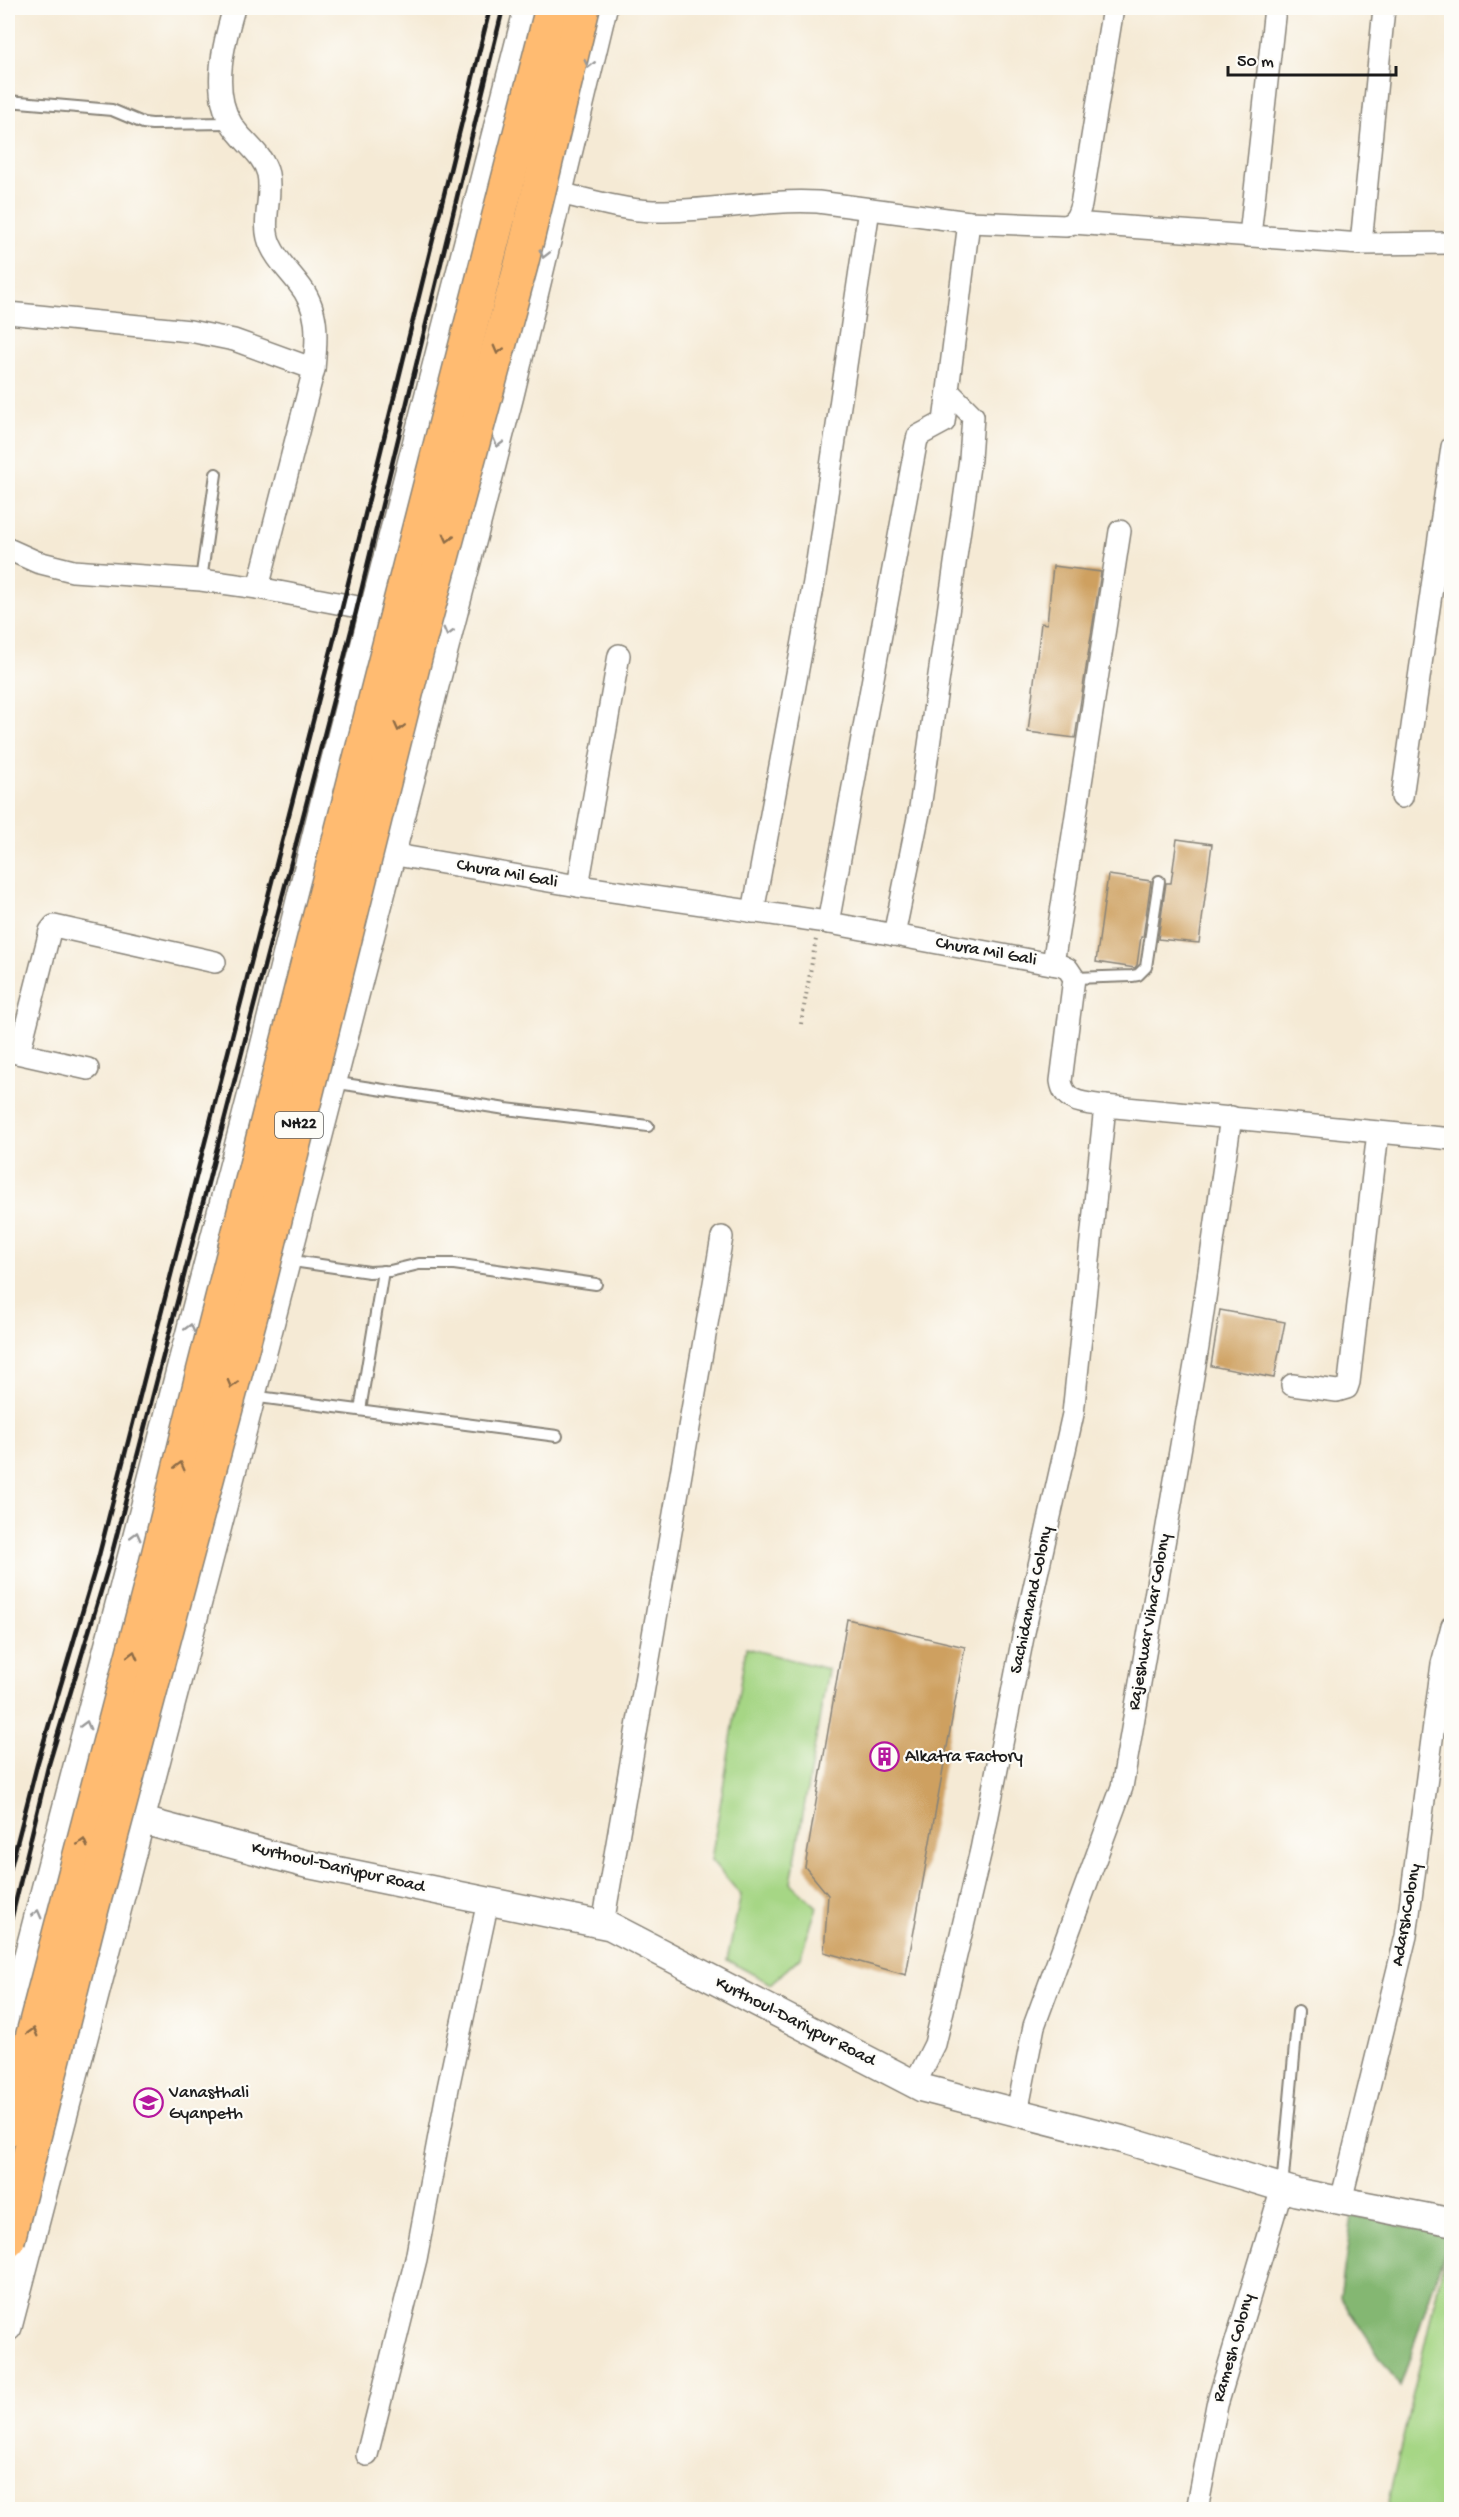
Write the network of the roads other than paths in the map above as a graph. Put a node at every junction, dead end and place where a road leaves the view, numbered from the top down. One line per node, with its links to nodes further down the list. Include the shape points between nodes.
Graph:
1 (234, 8): 10 (street, via 226,36 221,84)
2 (528, 8): 18 (street)
3 (552, 8): 69 (highway, NH22, one-way to 3, bridge, via 152,1584)
4 (583, 8): 73 (highway, NH22, one-way to 73, bridge, via 521,265 417,650 256,1296 90,1916)
5 (603, 8): 11 (street, one-way to 11)
6 (1113, 8): 14 (street, via 1081,205)
7 (1275, 8): 15 (street)
8 (1384, 8): 17 (street)
9 (8, 101): 10 (lane, via 112,110 152,124)
10 (230, 123): 21 (street, via 268,174 270,246 313,306 317,339)
11 (559, 193): 12 (street, via 652,211 795,201); 19 (street, one-way to 19)
12 (869, 209): 13 (street); 36 (street, via 814,582)
13 (969, 222): 14 (street, via 1054,227); 22 (street)
14 (1072, 223): 15 (street)
15 (1250, 236): 17 (street)
16 (1452, 243): 17 (street)
17 (1361, 244)
18 (455, 290): 19 (street); 29 (street)
19 (531, 309): 32 (street, one-way to 32)
20 (8, 313): 21 (street, via 200,333 234,340)
21 (314, 369): 28 (street)
22 (949, 392): 37 (street, via 944,422 918,436 916,444); 39 (street, via 972,416 970,459 921,808)
23 (1452, 447): 31 (street)
24 (216, 474): 27 (lane)
25 (1120, 531): 41 (street)
26 (8, 549): 27 (street, via 37,562 73,571)
27 (201, 580): 28 (street)
28 (258, 588): 29 (street)
29 (374, 609): 35 (street)
30 (620, 655): 34 (street)
31 (1402, 797)
32 (390, 854): 34 (street, Chura Mil Gali); 38 (street)
33 (1159, 881): 42 (lane, via 1143,972 1132,976)
34 (578, 886): 36 (street, Chura Mil Gali)
35 (299, 903): 38 (street); 63 (street, one-way to 35)
36 (753, 912): 37 (street, Chura Mil Gali)
37 (823, 922): 39 (street, Chura Mil Gali)
38 (372, 925): 45 (street)
39 (894, 935): 41 (street, Chura Mil Gali)
40 (215, 962): 43 (street, via 54,926)
41 (1053, 964): 42 (street, Chura Mil Gali, via 1068,969)
42 (1074, 978): 46 (street, via 1062,1089 1070,1099)
43 (13, 1052): 44 (street)
44 (88, 1069)
45 (332, 1082): 48 (lane); 52 (street)
46 (1105, 1106): 47 (street); 67 (street, Sachidanand Colony, via 1073,1414 981,1850 935,2044)
47 (1231, 1117): 49 (street); 68 (street, Rajeshwar Vihar Colony, via 1198,1347 1122,1787 1034,2026)
48 (648, 1126)
49 (1378, 1132): 50 (street); 55 (street, via 1347,1388 1337,1391)
50 (1452, 1138)
51 (723, 1237): 62 (street)
52 (286, 1260): 53 (lane, via 351,1271); 56 (street)
53 (383, 1271): 54 (lane, via 445,1264); 57 (lane)
54 (596, 1284)
55 (1292, 1385)
56 (251, 1395): 57 (lane); 60 (street)
57 (360, 1410): 58 (lane)
58 (557, 1436)
59 (1452, 1626): 71 (street, AdarshColony, via 1442,1664 1406,1936)
60 (140, 1820): 61 (street, Kurthoul-Dariypur Road, via 306,1864); 64 (street)
61 (488, 1901): 62 (street, Kurthoul-Dariypur Road); 75 (street, via 416,2259)
62 (603, 1924): 67 (street, Kurthoul-Dariypur Road)
63 (27, 1951): 64 (street); 66 (street)
64 (100, 1970): 74 (street)
65 (1298, 2012): 70 (lane)
66 (8, 2032)
67 (915, 2084): 68 (street, Kurthoul-Dariypur Road)
68 (1017, 2113): 70 (street, Kurthoul-Dariypur Road, via 1124,2140)
69 (8, 2129)
70 (1282, 2188): 71 (street, Kurthoul-Dariypur Road); 76 (street, Ramesh Colony, via 1217,2404)
71 (1341, 2201): 72 (street, Kurthoul-Dariypur Road)
72 (1452, 2222)
73 (8, 2240)
74 (8, 2327)
75 (367, 2455)
76 (1197, 2510)

